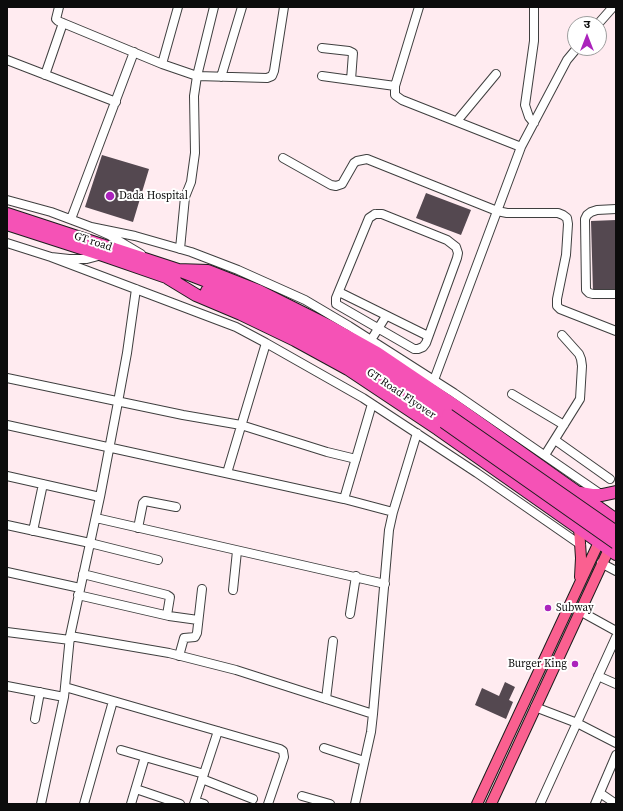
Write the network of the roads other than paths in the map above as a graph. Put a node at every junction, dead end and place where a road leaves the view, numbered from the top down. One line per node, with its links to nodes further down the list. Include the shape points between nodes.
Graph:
1 (58, 7): 10 (street, via 56,19)
2 (178, 7): 15 (street)
3 (214, 7): 18 (street)
4 (242, 7): 20 (street)
5 (284, 7): 20 (street, via 272,76)
6 (419, 7): 22 (street)
7 (534, 7): 25 (street, via 534,41 525,105 528,117)
8 (613, 7): 9 (street)
9 (605, 16)
10 (63, 23): 12 (street); 17 (street)
11 (322, 48): 21 (street, via 349,51 353,54)
12 (134, 52): 15 (street); 23 (street)
13 (570, 56): 25 (street)
14 (7, 60): 17 (street)
15 (162, 64): 18 (street)
16 (496, 74): 24 (street)
17 (45, 75): 23 (street)
18 (197, 76): 20 (street); 36 (street, via 194,96 195,153 191,182 185,197)
19 (322, 76): 21 (street)
20 (221, 77)
21 (351, 80): 22 (street)
22 (395, 86): 24 (street, via 395,95 402,100)
23 (116, 102): 32 (street)
24 (457, 121): 26 (street)
25 (534, 123): 26 (street)
26 (521, 147): 30 (street)
27 (283, 158): 30 (street, via 336,186 342,184 354,163 367,159)
28 (7, 200): 32 (street)
29 (616, 209): 44 (street, via 597,210 585,219 586,290 593,294)
30 (497, 211): 47 (street, via 524,214 558,213 567,218 566,255 557,306); 53 (street)
31 (7, 214): 39 (highway, GT road)
32 (71, 219): 34 (street)
33 (7, 224): 37 (highway, GT road)
34 (91, 226): 36 (street); 39 (street)
35 (7, 243): 38 (street)
36 (180, 249): 50 (street, via 238,270 305,300)
37 (103, 255): 38 (street, via 86,259); 41 (highway, GT road)
38 (51, 257): 42 (street)
39 (155, 262): 40 (highway, GT road)
40 (178, 270): 57 (highway, GT Road Flyover, via 248,297 355,352); 70 (highway, via 208,271 259,291 327,325 377,353 445,398)
41 (168, 278): 57 (highway, GT Road Flyover, via 247,306 300,332); 81 (highway, via 196,295 295,340 348,369)
42 (136, 289): 51 (street, via 236,327); 55 (street)
43 (339, 292): 45 (street); 46 (street, via 336,301 338,305); 49 (street, via 369,218 375,214 382,214 447,240 456,247 457,258)
44 (616, 294)
45 (386, 316): 46 (street); 49 (street)
46 (379, 328): 49 (street, via 418,350 423,347); 50 (street)
47 (616, 331)
48 (562, 335): 59 (street, via 579,354 582,366 580,399)
49 (428, 336)
50 (371, 340): 53 (street)
51 (266, 343): 56 (street); 58 (street)
52 (7, 378): 55 (street)
53 (434, 380): 64 (street)
54 (512, 394): 59 (street)
55 (118, 402): 58 (street); 63 (street)
56 (372, 404): 61 (street); 65 (street)
57 (446, 419): 83 (highway, GT Road Flyover, bridge); 86 (highway, GT Road Flyover, bridge)
58 (241, 425): 65 (street); 66 (street)
59 (564, 426): 62 (street)
60 (7, 427): 63 (street)
61 (417, 433): 76 (street); 85 (street)
62 (554, 440): 64 (street); 68 (street)
63 (110, 447): 66 (street); 73 (street)
64 (545, 455): 72 (street)
65 (356, 459): 74 (street)
66 (227, 473): 74 (street)
67 (7, 476): 69 (street)
68 (610, 479)
69 (42, 484): 73 (street); 82 (street)
70 (577, 492): 72 (highway); 77 (highway)
71 (616, 492): 72 (highway)
72 (602, 495)
73 (100, 497): 78 (street)
74 (344, 499): 76 (street)
75 (176, 507): 80 (street, via 145,501)
76 (393, 512): 95 (street, via 387,543)
77 (614, 514): 86 (highway)
78 (96, 518): 80 (street); 84 (street)
79 (7, 525): 82 (street)
80 (138, 528): 87 (street)
81 (579, 528): 85 (main road); 86 (highway)
82 (33, 531): 84 (street)
83 (616, 533): 86 (highway)
84 (90, 543): 88 (street); 92 (street)
85 (581, 545): 94 (main road)
86 (610, 547): 89 (main road); 94 (main road)
87 (237, 551): 93 (street); 97 (street)
88 (158, 560)
89 (601, 564): 90 (street); 100 (main road)
90 (616, 571)
91 (7, 572): 98 (street)
92 (83, 574): 98 (street); 102 (street, via 167,595 170,597)
93 (356, 576): 95 (street); 101 (street)
94 (580, 582): 99 (main road)
95 (385, 584): 121 (street)
96 (202, 589): 103 (street)
97 (233, 590)
98 (79, 591): 102 (street); 107 (street)
99 (569, 605): 100 (street); 113 (main road)
100 (580, 611): 104 (street); 116 (main road)
101 (350, 614)
102 (167, 616): 103 (street)
103 (198, 620): 109 (street, via 196,636 184,638)
104 (616, 631)
105 (7, 632): 107 (street)
106 (616, 637): 110 (street)
107 (70, 638): 109 (street); 114 (street)
108 (333, 641): 118 (street)
109 (179, 656): 118 (street, via 236,670)
110 (598, 676): 111 (street); 123 (street)
111 (616, 684)
112 (7, 686): 115 (street)
113 (531, 686): 116 (main road); 128 (main road)
114 (65, 687): 117 (street); 119 (street)
115 (40, 692): 117 (street); 122 (street)
116 (542, 692): 120 (main road)
117 (64, 697): 139 (street)
118 (326, 698): 121 (street)
119 (113, 701): 124 (street); 140 (street)
120 (535, 707): 123 (street); 130 (main road)
121 (373, 714): 132 (street)
122 (35, 719)
123 (577, 723): 125 (street); 149 (street)
124 (218, 731): 133 (street); 144 (street, via 283,751 284,757)
125 (616, 743)
126 (324, 748): 132 (street)
127 (121, 750): 131 (street)
128 (501, 751): 130 (main road); 147 (main road)
129 (616, 754): 135 (street)
130 (512, 756): 148 (main road)
131 (145, 757): 133 (street); 134 (street)
132 (364, 761): 146 (street)
133 (203, 777): 137 (street); 138 (street)
134 (136, 788): 141 (street); 142 (street)
135 (600, 793): 150 (street); 151 (street)
136 (302, 796): 145 (street)
137 (253, 799)
138 (195, 802): 143 (street)
139 (41, 804)
140 (84, 804)
141 (131, 804)
142 (180, 804)
143 (204, 804)
144 (268, 804)
145 (330, 804)
146 (355, 804)
147 (477, 804)
148 (490, 804)
149 (540, 804)
150 (595, 804)
151 (616, 804)

